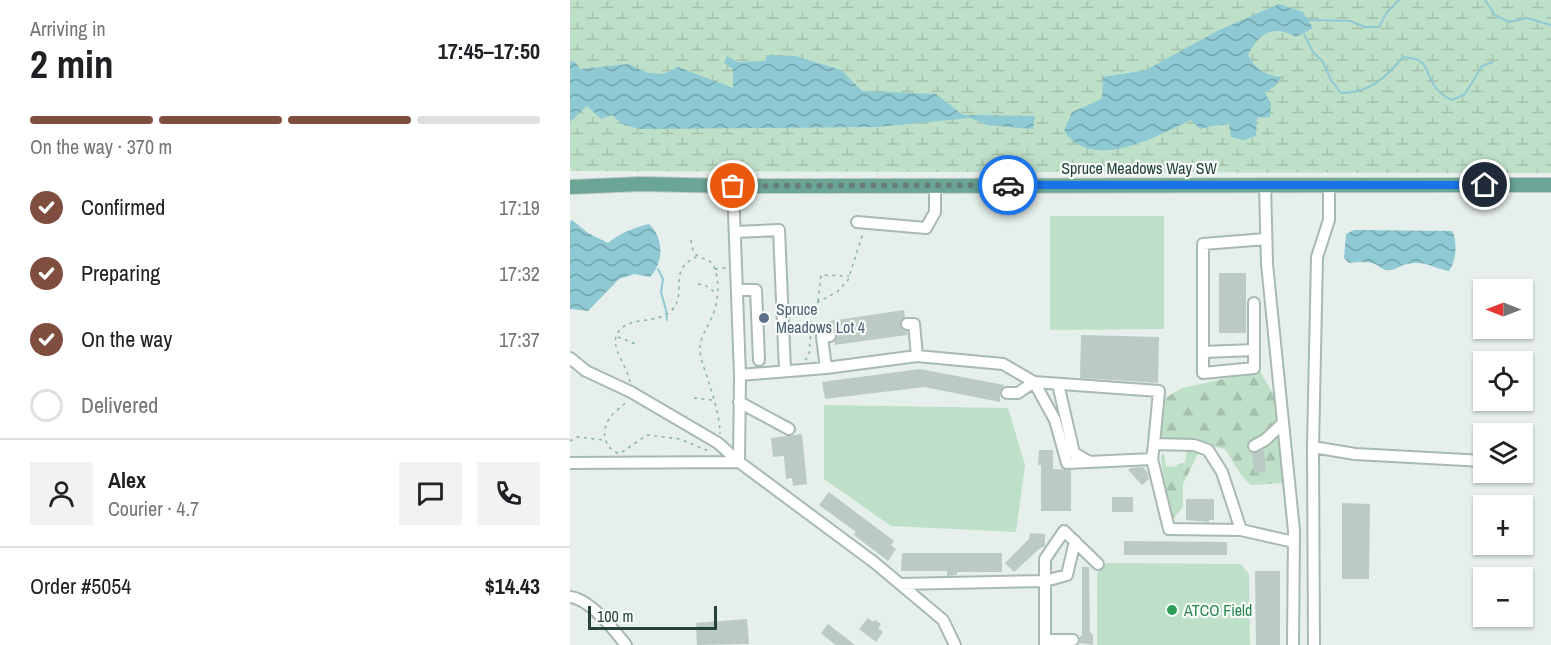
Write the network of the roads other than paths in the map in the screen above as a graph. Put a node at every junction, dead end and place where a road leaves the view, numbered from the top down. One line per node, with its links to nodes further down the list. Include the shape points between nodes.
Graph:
1 (1265, 184): 2 (main road, Spruce Meadows Way SW); 5 (main road, Spruce Meadows Way SW); 9 (lane)
2 (1329, 184): 3 (main road, Spruce Meadows Way SW); 31 (lane, via 1329,220 1317,256)
3 (1551, 185)
4 (733, 186): 5 (main road, Spruce Meadows Way SW); 6 (main road, Spruce Meadows Way SW, via 640,184); 8 (lane)
5 (935, 186): 7 (lane, via 935,212 926,228)
6 (574, 188)
7 (860, 226)
8 (735, 232): 10 (lane); 21 (lane, via 780,230)
9 (1266, 239): 14 (lane, via 1203,244); 18 (lane)
10 (737, 290): 19 (lane, via 756,290); 22 (lane)
11 (1254, 303): 15 (lane)
12 (907, 324): 16 (lane, via 914,324)
13 (830, 336): 20 (lane, via 822,338)
14 (1203, 352): 15 (lane); 15 (lane, via 1203,373 1254,368)
15 (1254, 355): 18 (lane)
16 (917, 356): 20 (lane); 23 (lane, via 1003,364)
17 (570, 358): 34 (lane, via 586,371 631,392 718,443)
18 (1275, 358): 27 (lane)
19 (759, 360)
20 (826, 368): 21 (lane)
21 (785, 370): 22 (lane)
22 (740, 375): 26 (lane)
23 (1034, 382): 24 (lane); 25 (lane, via 1018,393); 35 (lane, via 1055,420 1067,463)
24 (1058, 384): 29 (lane, via 1159,391); 35 (lane, via 1074,453)
25 (1007, 393)
26 (739, 402): 28 (lane); 34 (lane)
27 (1282, 424): 30 (lane); 39 (lane)
28 (789, 429)
29 (1154, 444): 32 (lane); 37 (lane, via 1208,450 1222,472)
30 (1254, 446)
31 (1313, 447): 33 (lane, via 1356,454); 49 (lane)
32 (1152, 459): 35 (lane); 37 (lane, via 1169,529)
33 (1473, 460)
34 (739, 462): 36 (lane); 42 (lane)
35 (1090, 462)
36 (570, 463)
37 (1241, 530): 39 (lane)
38 (1075, 541): 40 (lane); 41 (lane, via 1067,575); 41 (lane, via 1064,531 1045,559)
39 (1294, 542): 48 (lane)
40 (1098, 564)
41 (1045, 581): 42 (lane); 45 (lane)
42 (900, 584): 47 (lane, via 943,620)
43 (570, 597): 46 (lane, via 577,598 608,622)
44 (1072, 640): 45 (lane)
45 (1045, 643)
46 (626, 645)
47 (955, 645)
48 (1293, 645)
49 (1314, 645)

